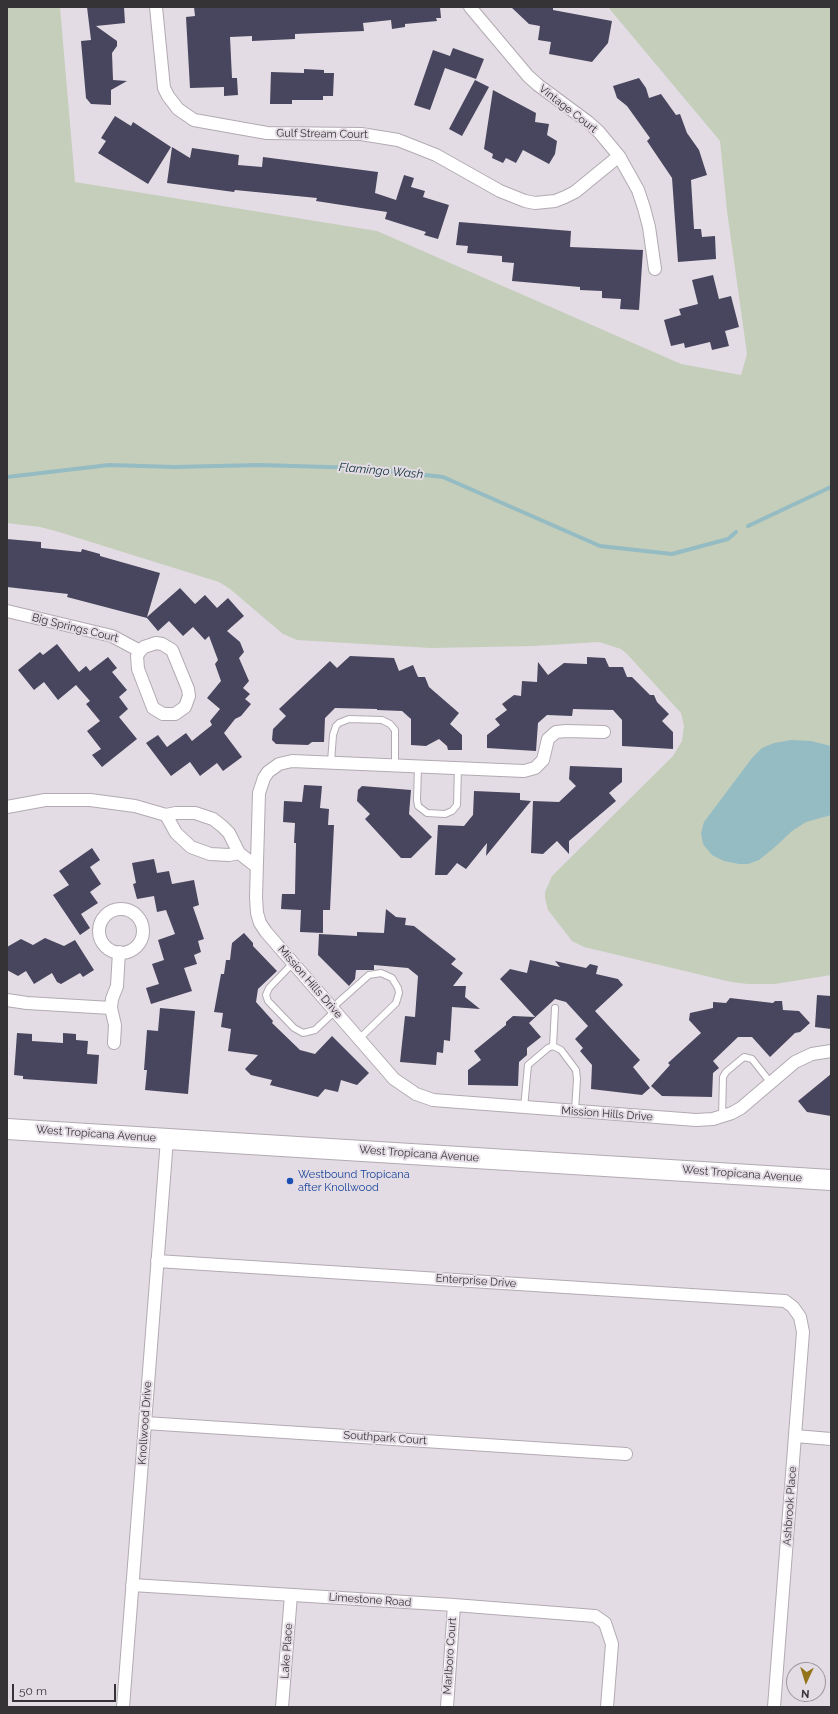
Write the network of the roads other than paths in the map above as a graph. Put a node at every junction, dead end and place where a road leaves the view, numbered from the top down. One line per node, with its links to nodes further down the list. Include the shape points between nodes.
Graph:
1 (156, 7): 3 (street, Gulf Stream Court, via 164,88 178,109 194,120 267,132 361,134 398,140 436,155 500,191 535,203 555,201 575,192)
2 (470, 7): 3 (street, Vintage Court, via 528,76 600,132)
3 (619, 156): 4 (street, Vintage Court, via 638,190 644,208)
4 (654, 269)
5 (7, 611): 6 (street, Big Springs Court, via 112,636)
6 (140, 651): 6 (street, via 137,656 138,668 153,708 169,715 181,712 189,696 172,650 156,643)
7 (604, 732): 11 (street, Mission Hills Drive, via 556,732 548,739 543,760 530,770)
8 (331, 762): 9 (street, Mission Hills Drive); 9 (lane, via 333,735 339,723 349,719 376,720 386,722 395,730); 15 (street, Mission Hills Drive, via 285,762 273,767 264,778 259,793)
9 (395, 765): 10 (street, Mission Hills Drive)
10 (418, 766): 11 (street, Mission Hills Drive); 11 (lane, via 418,806 427,813 439,814 448,813 457,805)
11 (458, 767)
12 (7, 807): 13 (street, via 44,800 90,800 135,806)
13 (166, 815): 14 (street, via 176,833 191,847 220,855); 14 (street, via 195,813 213,819 229,834)
14 (239, 852): 15 (street)
15 (257, 866): 17 (street, Mission Hills Drive, via 256,905 260,923)
16 (119, 952): 19 (street, via 117,986)
17 (293, 963): 21 (street, Mission Hills Drive); 21 (lane, via 269,988 266,995 268,1001 294,1028 304,1033 315,1030)
18 (7, 1000): 19 (street)
19 (111, 1008): 23 (street, via 115,1030)
20 (555, 1008): 24 (lane)
21 (334, 1010): 22 (street, Mission Hills Drive); 22 (lane, via 369,975 381,973 392,978 399,993 396,1003)
22 (359, 1039): 27 (street, Mission Hills Drive, via 394,1079 404,1088 424,1098 441,1102)
23 (114, 1043)
24 (554, 1046): 27 (lane, via 528,1065); 28 (lane, via 561,1050 576,1070)
25 (831, 1051): 26 (street, Mission Hills Drive, via 803,1058 788,1066)
26 (770, 1082): 29 (street, Mission Hills Drive, via 741,1108); 29 (lane, via 752,1059 744,1057 723,1077)
27 (524, 1108): 28 (street, Mission Hills Drive)
28 (575, 1111): 29 (street, Mission Hills Drive, via 696,1120)
29 (722, 1117)
30 (7, 1129): 31 (main road, West Tropicana Avenue)
31 (167, 1139): 32 (main road, West Tropicana Avenue); 33 (street, Knollwood Drive)
32 (831, 1180)
33 (157, 1261): 34 (street, Enterprise Drive, via 785,1301); 35 (street, Knollwood Drive)
34 (793, 1307): 36 (street, Ashbrook Place, via 800,1317 803,1332)
35 (145, 1423): 38 (street, Southpark Court); 39 (street, Knollwood Drive)
36 (795, 1436): 37 (street); 46 (street, Ashbrook Place)
37 (831, 1439)
38 (626, 1454)
39 (132, 1585): 40 (street, Limestone Road); 42 (street, Knollwood Drive)
40 (291, 1595): 41 (street, Limestone Road); 43 (street, Lake Place)
41 (454, 1605): 44 (street, Marlboro Court); 45 (street, Limestone Road, via 595,1616 605,1623 612,1644)
42 (123, 1707)
43 (282, 1707)
44 (446, 1707)
45 (606, 1707)
46 (774, 1707)

